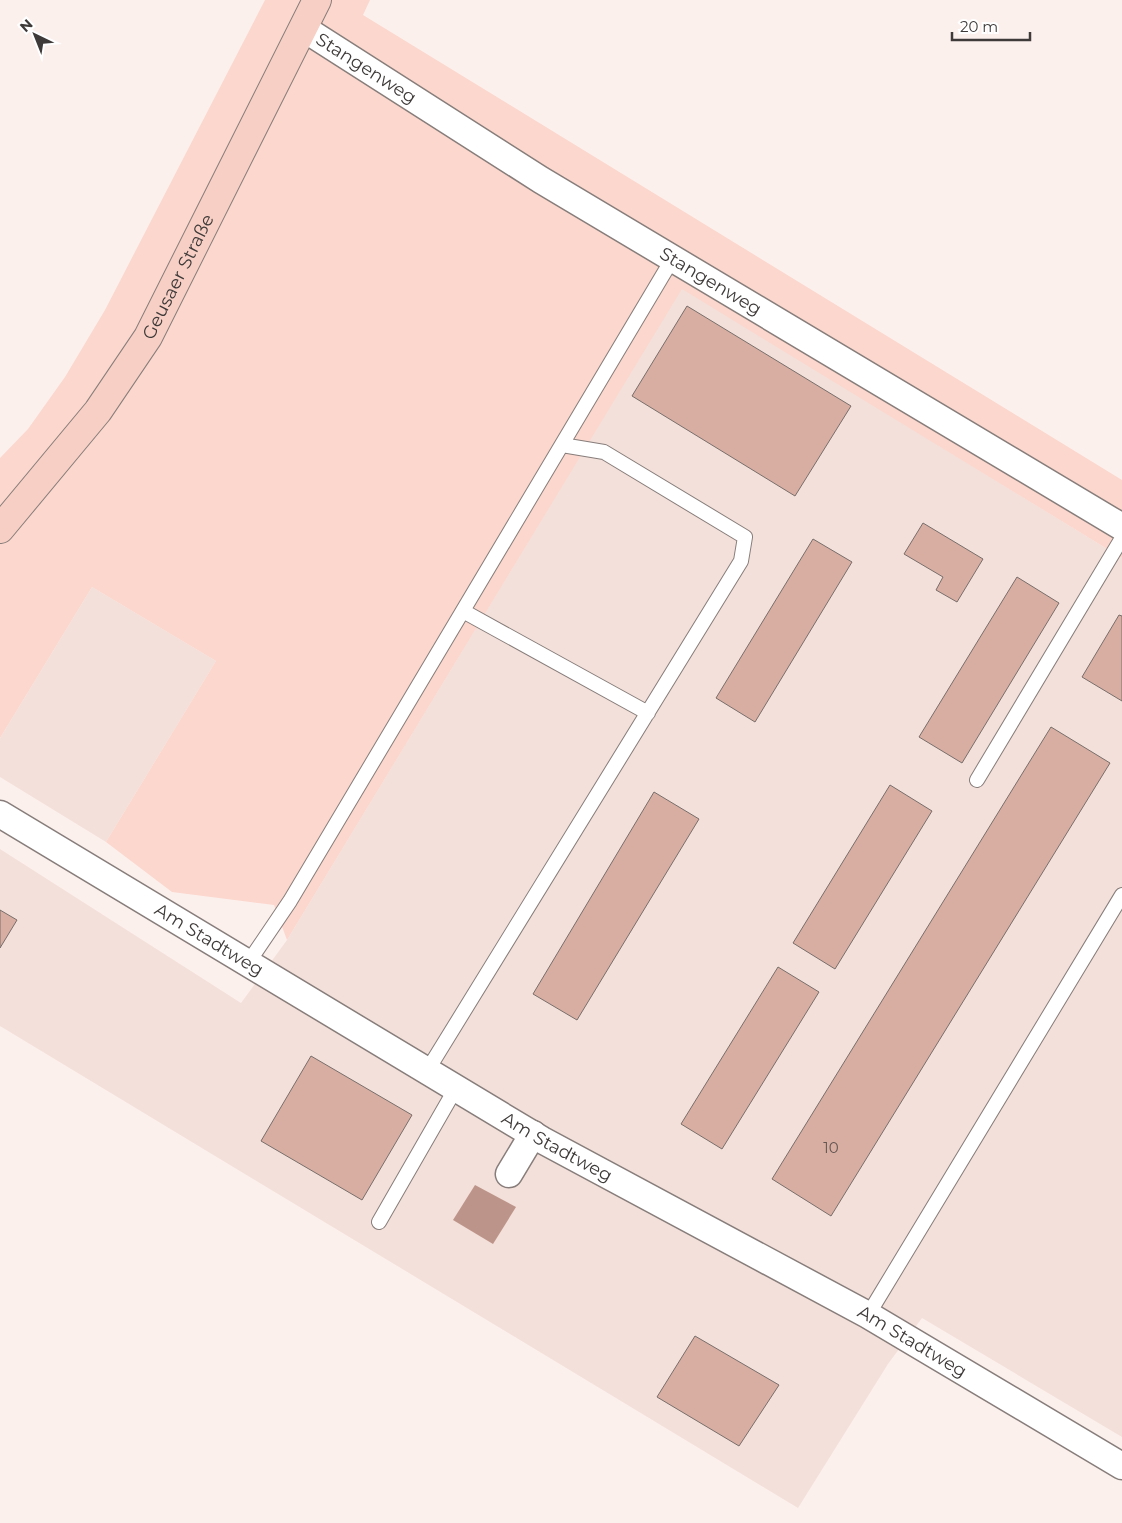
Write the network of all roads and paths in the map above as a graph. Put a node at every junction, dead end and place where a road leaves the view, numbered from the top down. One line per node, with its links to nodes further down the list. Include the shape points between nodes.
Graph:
1 (317, 0): 2 (street, Geusaer Straße)
2 (303, 28): 3 (street, Stangenweg, via 541,180); 6 (street, Geusaer Straße, via 148,337 98,411)
3 (673, 258): 4 (lane); 5 (street, Stangenweg)
4 (562, 445): 8 (lane); 9 (lane, via 604,452 745,537 741,561)
5 (1122, 527)
6 (0, 529)
7 (1122, 538): 10 (lane)
8 (463, 611): 9 (lane); 13 (lane, via 290,901)
9 (648, 713): 14 (lane)
10 (977, 780)
11 (0, 814): 13 (street, Am Stadtweg)
12 (1122, 896): 19 (lane)
13 (248, 963): 14 (street, Am Stadtweg)
14 (427, 1070): 15 (street, Am Stadtweg)
15 (456, 1088): 16 (street, Am Stadtweg); 18 (lane)
16 (533, 1134): 17 (street); 19 (street, Am Stadtweg)
17 (509, 1174)
18 (379, 1222)
19 (868, 1315): 20 (street, Am Stadtweg)
20 (1122, 1466)

